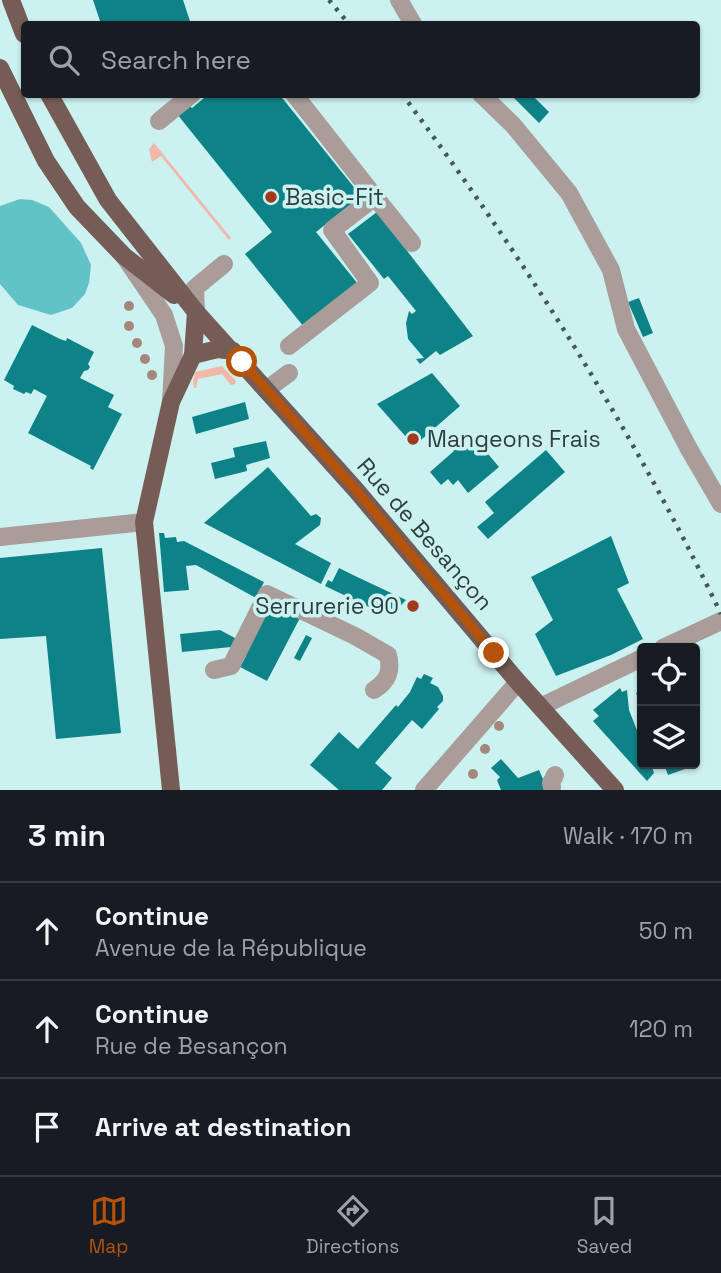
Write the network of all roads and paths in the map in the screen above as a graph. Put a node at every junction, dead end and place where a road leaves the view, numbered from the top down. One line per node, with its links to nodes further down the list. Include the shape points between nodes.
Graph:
1 (11, 0): 4 (main road)
2 (399, 0): 3 (street)
3 (411, 21)
4 (21, 26)
5 (0, 68): 13 (main road, via 46,161 77,207)
6 (51, 98): 15 (main road, via 108,200)
7 (187, 98): 10 (street)
8 (297, 98): 11 (street)
9 (485, 98): 22 (street, via 569,193 611,270 626,329)
10 (159, 121)
11 (375, 197): 12 (street); 16 (street, via 332,230 370,282)
12 (412, 243)
13 (124, 256): 15 (main road); 21 (street, via 164,315 174,346)
14 (224, 264): 15 (street, via 195,288)
15 (196, 312): 17 (main road, Rue de Besançon); 18 (main road)
16 (289, 346)
17 (233, 351): 18 (main road); 20 (main road, Rue de Besançon)
18 (193, 355): 21 (main road)
19 (289, 373): 20 (street)
20 (266, 390): 29 (main road, Rue de Besançon)
21 (171, 402): 23 (main road)
22 (721, 503)
23 (144, 522): 24 (street); 32 (main road)
24 (0, 537)
25 (721, 621): 26 (street)
26 (674, 643)
27 (637, 660): 31 (street)
28 (215, 670): 30 (street, via 231,666 267,594 304,613 312,626 328,635 355,636 388,655 389,674)
29 (518, 682): 31 (main road, Rue de Besançon); 33 (street)
30 (374, 690)
31 (542, 706): 34 (main road, Rue de Besançon)
32 (171, 790)
33 (424, 790)
34 (615, 790)

